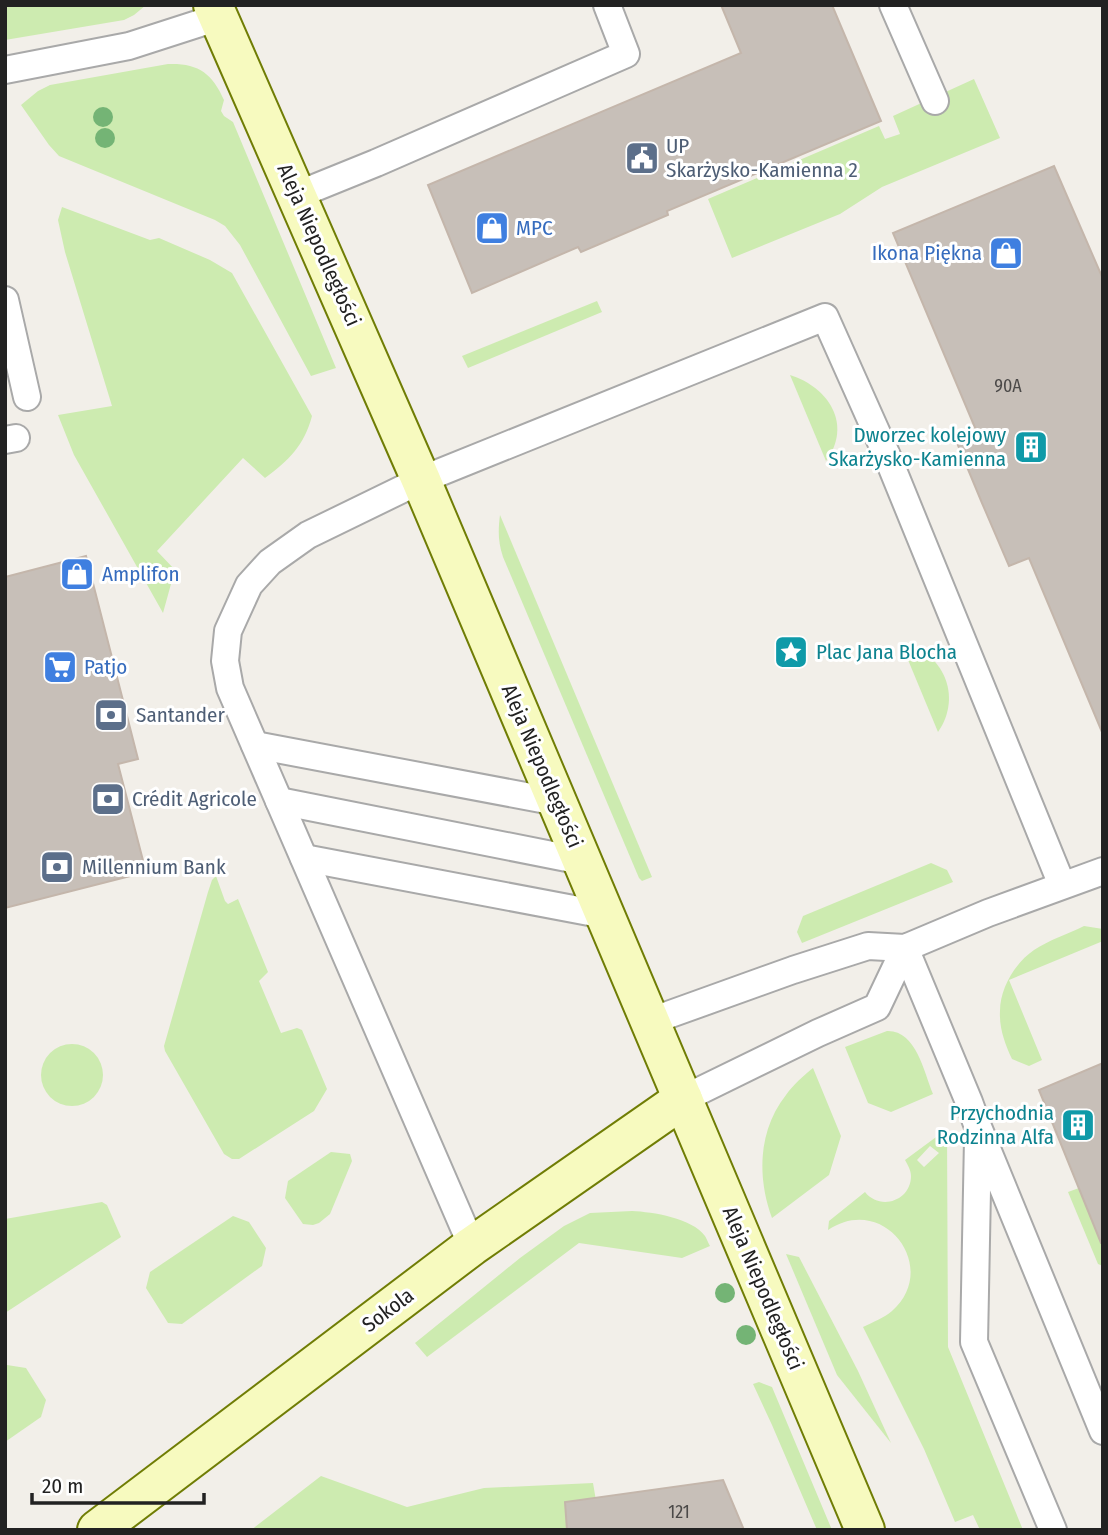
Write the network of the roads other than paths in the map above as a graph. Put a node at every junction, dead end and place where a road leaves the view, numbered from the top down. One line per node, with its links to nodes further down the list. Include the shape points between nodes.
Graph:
1 (607, 5): 6 (lane, via 626,54)
2 (893, 5): 5 (lane)
3 (216, 11): 4 (lane, via 130,46); 6 (street, Aleja Niepodległości)
4 (5, 69)
5 (934, 101)
6 (297, 195): 9 (street, Aleja Niepodległości)
7 (5, 300): 8 (lane)
8 (27, 397)
9 (421, 480): 10 (lane, via 308,535 270,562 249,585 228,631 225,661 230,688); 12 (street, Aleja Niepodległości); 16 (lane, via 825,317 888,458)
10 (255, 745): 11 (lane); 12 (lane)
11 (279, 800): 13 (lane); 14 (lane)
12 (557, 802): 14 (street, Aleja Niepodległości)
13 (304, 858): 17 (lane); 22 (lane)
14 (582, 861): 17 (street, Aleja Niepodległości)
15 (1103, 871): 16 (lane)
16 (1062, 885): 18 (lane)
17 (606, 915): 19 (street, Aleja Niepodległości)
18 (905, 948): 19 (lane, via 869,946); 20 (lane, via 877,1007); 21 (lane)
19 (651, 1021): 20 (street, Aleja Niepodległości)
20 (683, 1099): 22 (street, Sokola); 25 (street, Aleja Niepodległości)
21 (978, 1126): 23 (lane); 26 (lane, via 974,1342)
22 (472, 1246): 24 (street, Sokola)
23 (1103, 1431)
24 (97, 1530)
25 (865, 1530)
26 (1053, 1530)

